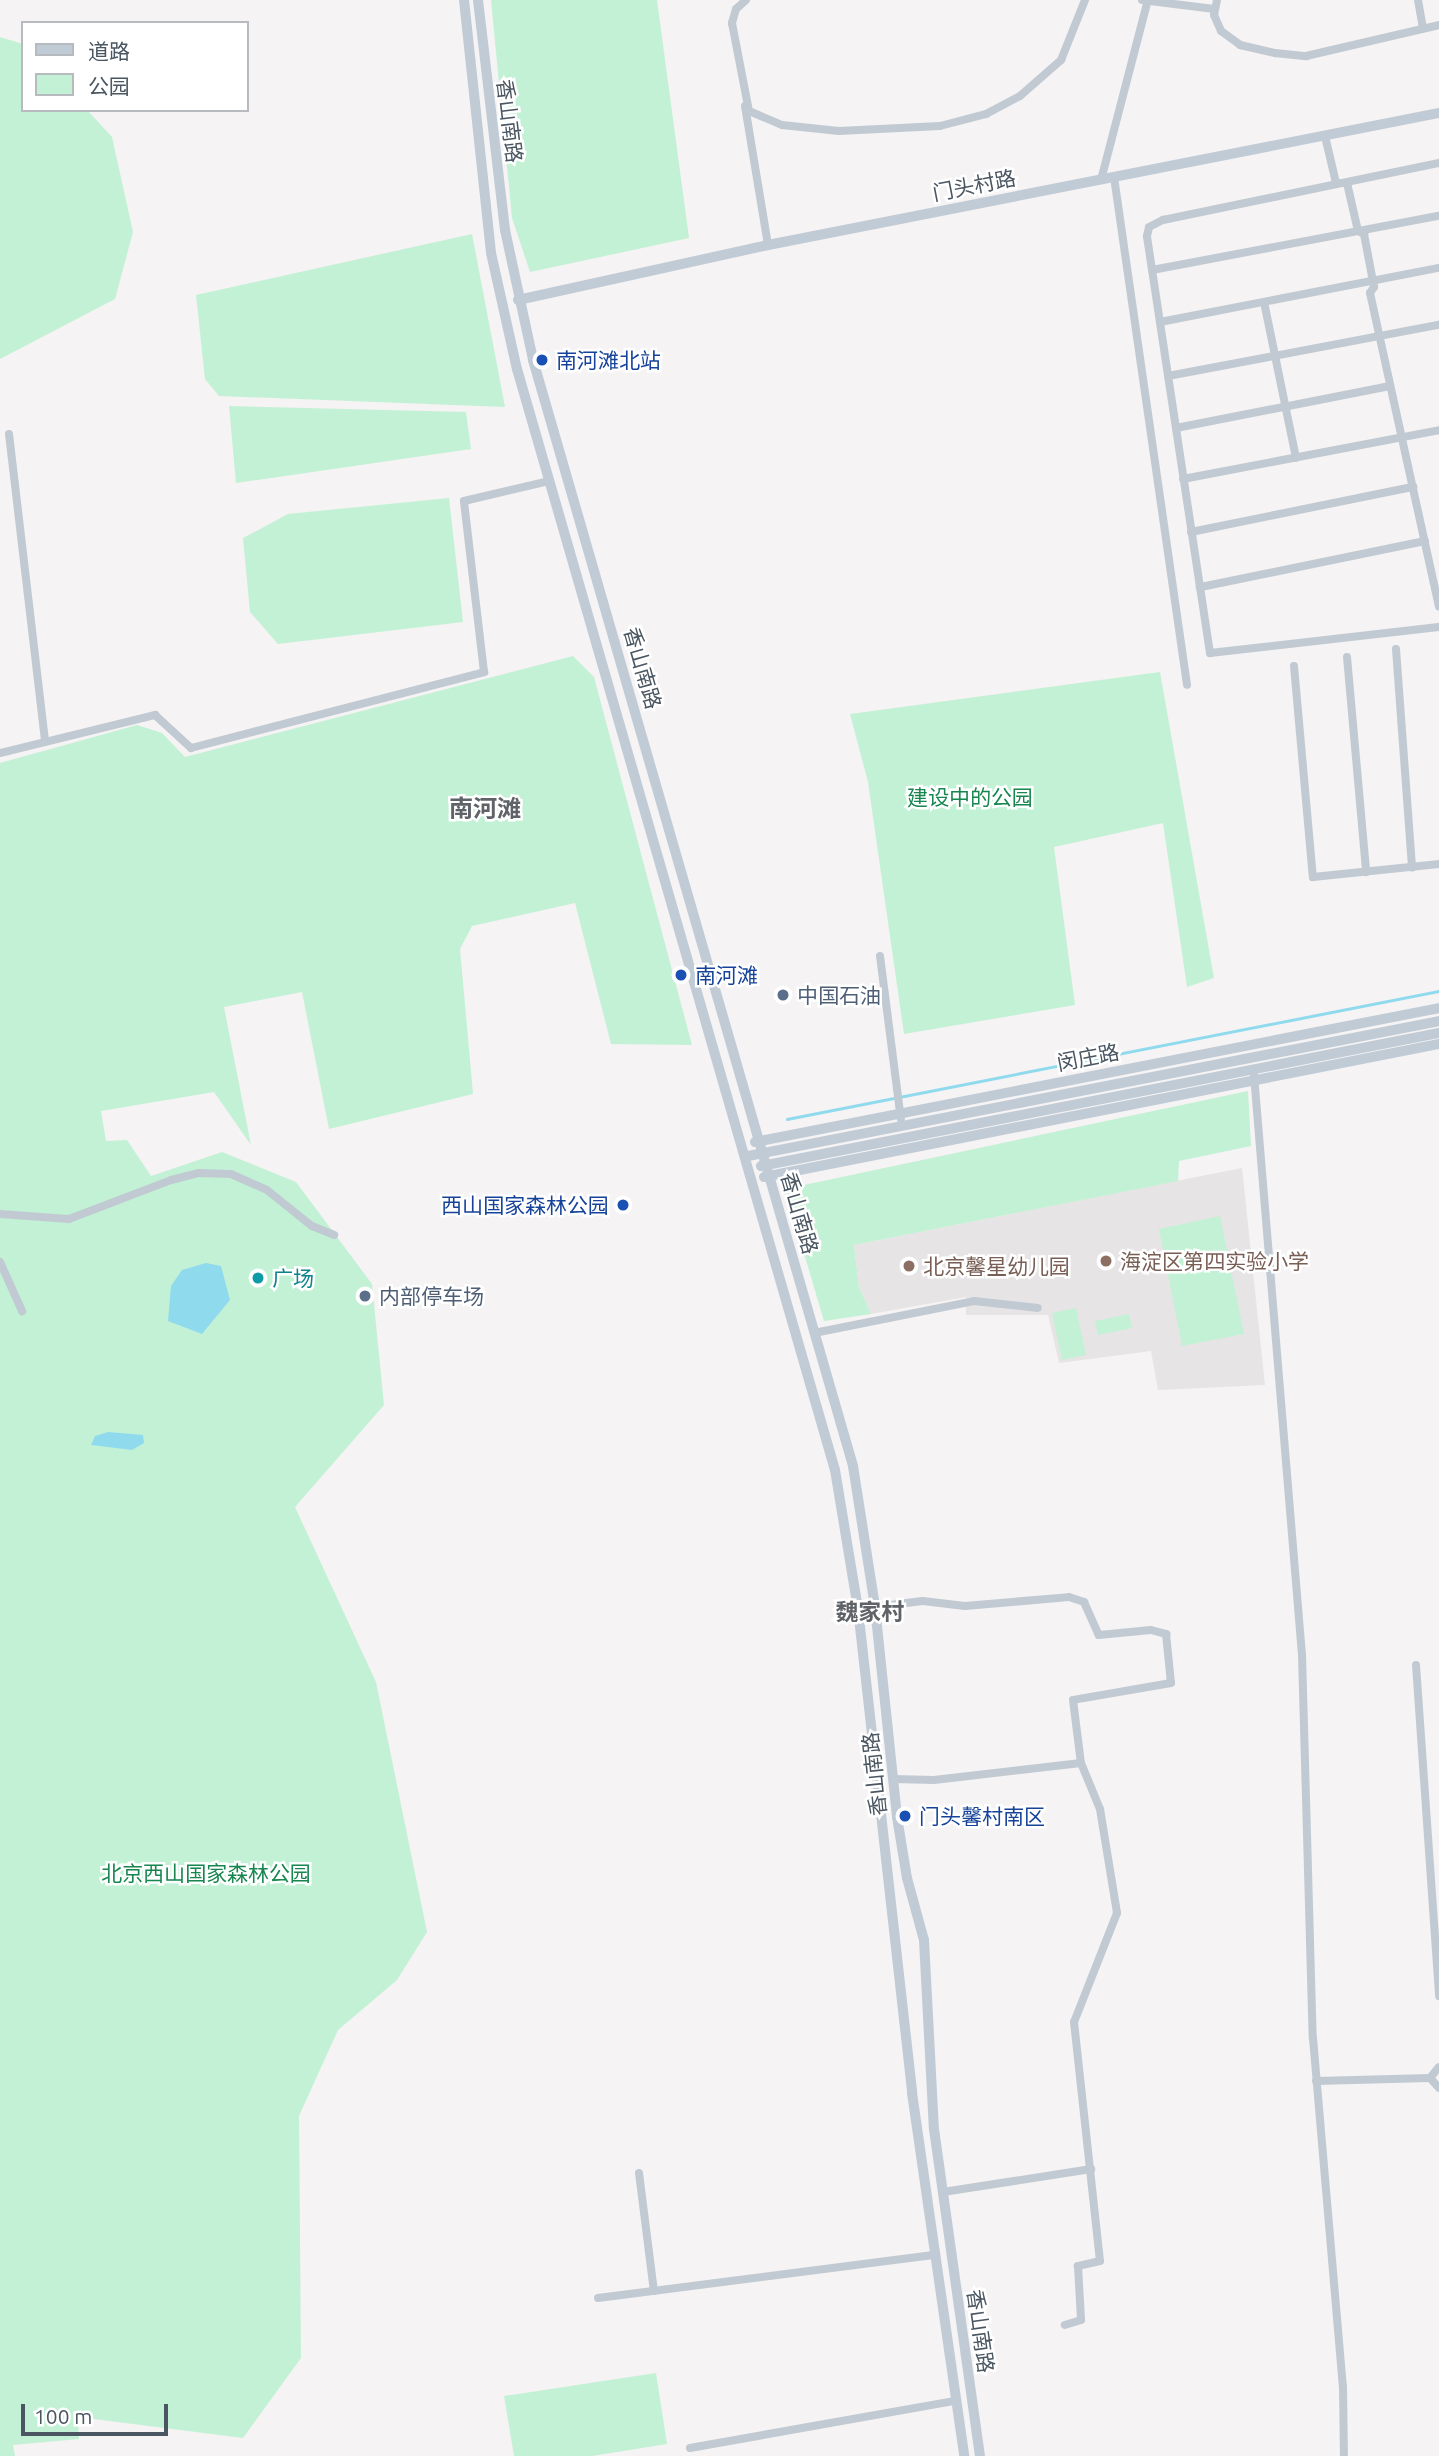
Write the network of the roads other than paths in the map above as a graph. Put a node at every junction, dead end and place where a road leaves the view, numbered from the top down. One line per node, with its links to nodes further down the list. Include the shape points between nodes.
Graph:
1 (464, 0): 39 (main road, 香山南路, via 491,253)
2 (478, 0): 24 (main road, 香山南路, via 488,105)
3 (746, 0): 11 (street, via 736,9 732,23)
4 (1085, 0): 11 (street, via 1061,60 1020,96 986,114 929,127 807,129 749,111)
5 (1142, 0): 6 (street)
6 (1148, 0): 8 (street); 16 (street)
7 (1418, 0): 10 (street)
8 (1215, 4): 10 (street, via 1221,31 1240,45 1275,53 1306,56)
9 (1439, 25): 10 (street)
10 (1423, 29)
11 (743, 96): 20 (street)
12 (1439, 113): 13 (main road, 门头村路)
13 (1325, 136): 15 (main road, 门头村路); 17 (street)
14 (1439, 163): 17 (street)
15 (1114, 177): 16 (main road, 门头村路); 49 (street)
16 (1101, 180): 20 (main road, 门头村路)
17 (1336, 183): 19 (street, via 1348,183); 22 (street, via 1157,221 1147,236)
18 (1439, 216): 19 (street)
19 (1358, 232): 22 (street); 23 (street, via 1364,234)
20 (768, 245): 24 (main road, 门头村路)
21 (1439, 268): 23 (street)
22 (1152, 271): 26 (street)
23 (1373, 281): 25 (street); 28 (street, via 1370,293)
24 (518, 300): 63 (main road, 香山南路)
25 (1264, 302): 26 (street); 29 (street)
26 (1160, 322): 30 (street)
27 (1439, 325): 28 (street)
28 (1379, 336): 29 (street); 31 (street)
29 (1276, 356): 30 (street); 32 (street)
30 (1168, 376): 33 (street)
31 (1390, 386): 32 (street); 36 (street)
32 (1286, 406): 33 (street); 37 (street)
33 (1176, 428): 38 (street)
34 (1439, 430): 36 (street)
35 (9, 434): 50 (street)
36 (1401, 437): 37 (street); 40 (street)
37 (1296, 457): 38 (street)
38 (1184, 479): 41 (street)
39 (549, 481): 50 (street, via 464,501 484,672 191,748 155,715); 64 (main road, 香山南路)
40 (1413, 487): 41 (street); 42 (street)
41 (1192, 532): 43 (street)
42 (1424, 541): 43 (street); 44 (street)
43 (1200, 587): 45 (street, via 1210,653)
44 (1439, 607)
45 (1439, 627)
46 (1396, 649): 53 (street)
47 (1347, 657): 54 (street)
48 (1294, 666): 54 (street, via 1313,877)
49 (1187, 685)
50 (45, 742): 51 (street)
51 (0, 753)
52 (1439, 864): 53 (street)
53 (1412, 867): 54 (street)
54 (1366, 872)
55 (880, 956): 61 (street)
56 (1439, 1008): 61 (main road, 闵庄路)
57 (1439, 1021): 62 (main road, 闵庄路)
58 (1439, 1033): 60 (main road, 闵庄路)
59 (1439, 1044): 60 (main road, 闵庄路)
60 (1254, 1074): 65 (main road, 闵庄路); 81 (street, via 1302,1655)
61 (900, 1114): 62 (street); 63 (main road, 闵庄路)
62 (903, 1126): 65 (main road, 闵庄路)
63 (759, 1142): 64 (main road, 闵庄路); 65 (main road, 香山南路)
64 (744, 1144): 66 (main road, 香山南路)
65 (766, 1165): 66 (main road, 闵庄路); 72 (main road, 香山南路)
66 (751, 1168): 74 (main road, 香山南路, via 835,1470)
67 (0, 1214): 68 (street, via 69,1219 171,1180 199,1173 231,1174 267,1190 312,1226)
68 (334, 1235)
69 (0, 1262): 71 (street)
70 (1038, 1308): 72 (street, via 974,1301)
71 (22, 1311)
72 (814, 1333): 73 (main road, 香山南路, via 853,1466)
73 (875, 1607): 74 (street); 76 (street, via 923,1601 965,1606 1069,1597 1084,1602 1098,1635 1151,1630 1166,1634 1171,1683 1073,1700); 77 (main road, 香山南路)
74 (858, 1609): 86 (main road, 香山南路)
75 (1416, 1665): 78 (street)
76 (1081, 1763): 77 (street, via 934,1780); 83 (street, via 1100,1809 1117,1913 1074,2022)
77 (893, 1779): 85 (main road, 香山南路, via 907,1878 924,1940 928,2070)
78 (1439, 1996)
79 (1439, 2067): 80 (street)
80 (1430, 2078): 81 (street); 82 (street)
81 (1316, 2081): 94 (street, via 1343,2387)
82 (1439, 2088)
83 (1091, 2169): 85 (street); 89 (street, via 1100,2261 1078,2266 1081,2320)
84 (639, 2173): 87 (street)
85 (943, 2192): 93 (main road, 香山南路)
86 (935, 2255): 87 (street); 90 (main road, 香山南路)
87 (654, 2291): 88 (street)
88 (598, 2298)
89 (1065, 2325)
90 (955, 2401): 91 (street); 92 (main road, 香山南路)
91 (690, 2448)
92 (964, 2456)
93 (980, 2456)
94 (1344, 2456)

